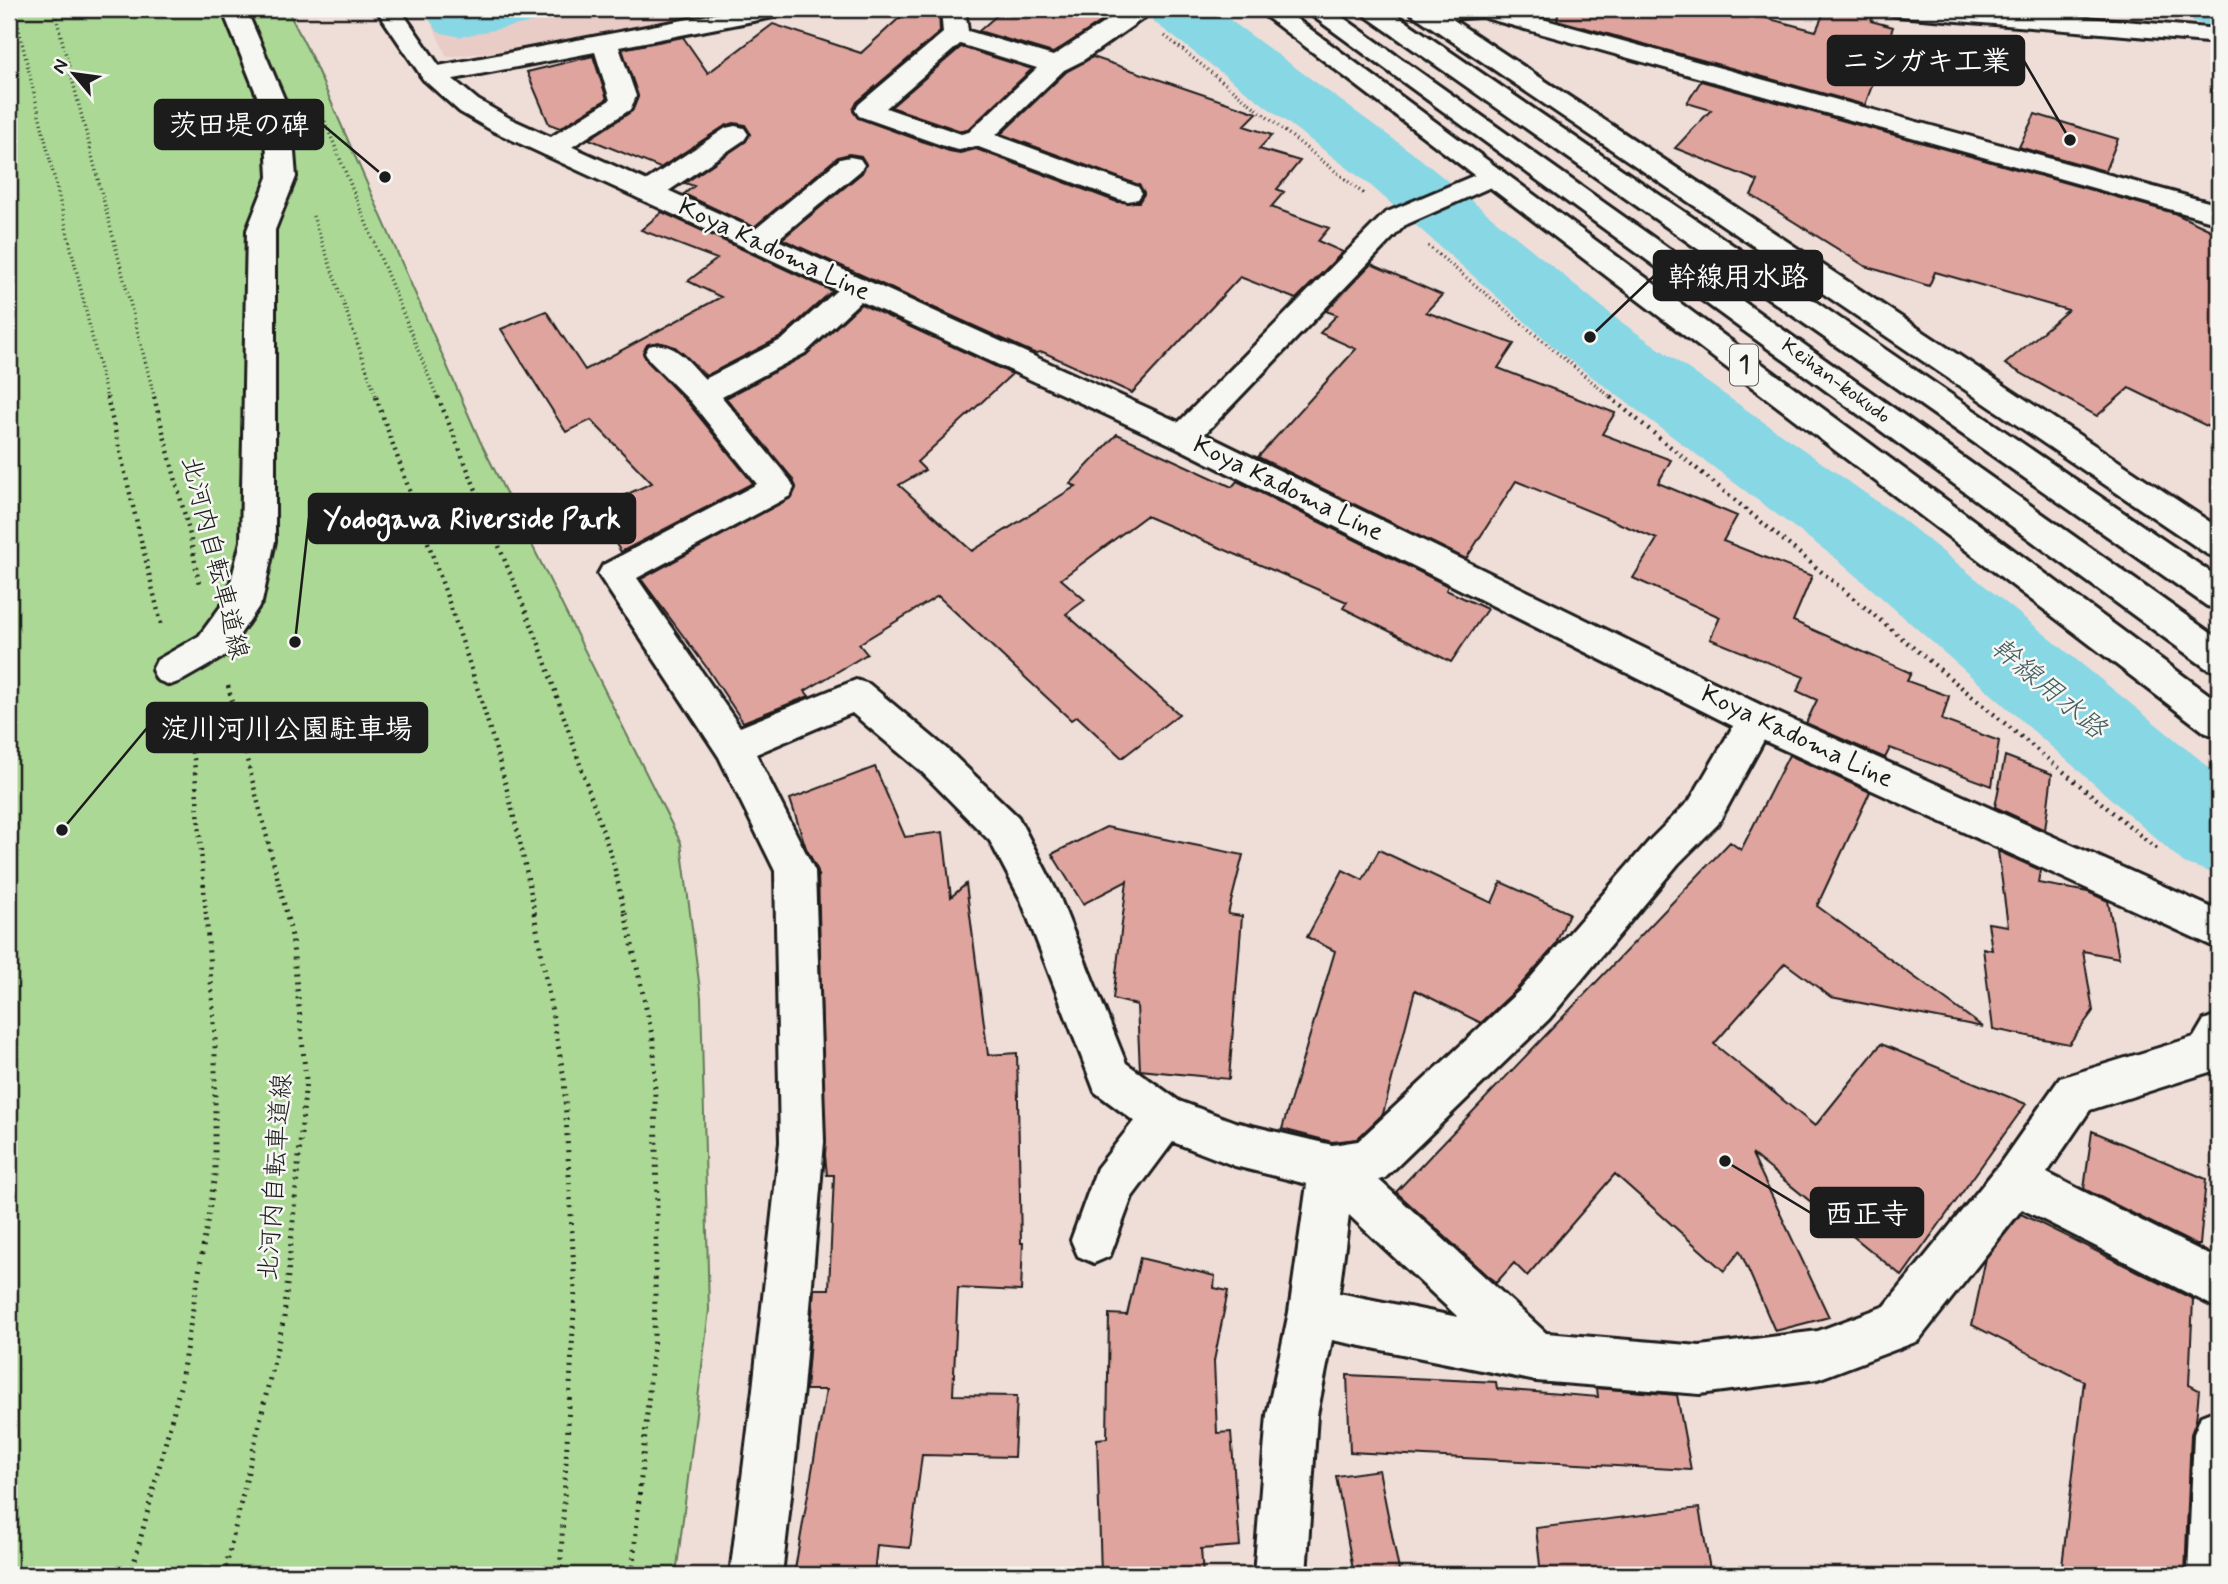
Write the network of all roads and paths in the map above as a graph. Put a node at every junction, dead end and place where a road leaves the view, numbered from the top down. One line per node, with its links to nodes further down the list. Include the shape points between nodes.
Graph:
1 (14, 9): 39 (path)
2 (65, 9): 11 (path)
3 (234, 9): 25 (main road, via 278,115)
4 (388, 9): 18 (main road, Koya Kadoma Line)
5 (779, 9): 16 (main road)
6 (953, 9): 14 (main road)
7 (1268, 9): 24 (main road, 1)
8 (1315, 9): 38 (main road, Keihan-kokudo / 1)
9 (1372, 9): 36 (main road, Keihan-kokudo)
10 (1898, 9): 15 (main road)
11 (54, 10): 37 (path, 北河内自転車道線, via 190,535)
12 (1425, 11): 28 (main road, via 1483,10); 35 (main road)
13 (1136, 12): 17 (main road); 29 (path)
14 (956, 35): 17 (main road); 21 (main road, via 869,110 959,142)
15 (2219, 36)
16 (604, 41): 18 (main road); 22 (main road, via 624,96 622,103)
17 (1055, 65): 21 (main road)
18 (433, 75): 22 (main road, Koya Kadoma Line, via 469,106)
19 (319, 109): 58 (path, via 539,644 613,861 654,1044 654,1338)
20 (735, 134): 26 (main road)
21 (978, 138): 27 (main road)
22 (552, 148): 26 (main road, Koya Kadoma Line)
23 (850, 165): 30 (main road)
24 (1492, 176): 29 (main road); 41 (main road, 1)
25 (282, 177): 37 (main road, via 261,230 258,541 244,602); 57 (path, via 312,214 484,705 527,872 564,1077 575,1291)
26 (648, 192): 30 (main road, Koya Kadoma Line)
27 (1128, 193)
28 (2219, 214)
29 (1395, 219): 34 (main road); 43 (path)
30 (757, 242): 31 (main road, Koya Kadoma Line)
31 (857, 288): 33 (main road, via 794,346); 34 (main road, Koya Kadoma Line)
32 (660, 353): 33 (main road)
33 (702, 394): 42 (main road, via 778,488 615,574)
34 (1183, 437): 40 (main road, Koya Kadoma Line)
35 (2219, 545)
36 (2219, 596)
37 (212, 646): 39 (main road); 56 (path, 北河内自転車道線, via 230,692 292,936 306,1080 284,1318)
38 (2219, 658)
39 (170, 670): 55 (path, via 194,759 215,1037 215,1175 180,1387)
40 (1756, 720): 44 (main road, Koya Kadoma Line); 47 (main road, via 1704,812 1664,852 1534,1005 1369,1162)
41 (2219, 722)
42 (733, 747): 46 (main road, via 856,695 935,761 1004,829 1039,896 1111,1077); 59 (main road, via 795,871 802,1142)
43 (2160, 851)
44 (2219, 931)
45 (2219, 1034): 48 (main road, via 2208,1053 2076,1093)
46 (1165, 1117): 47 (main road, via 1235,1144); 49 (main road, via 1113,1184)
47 (1332, 1168): 51 (main road); 52 (main road)
48 (2015, 1181): 50 (main road); 52 (main road, via 1901,1324 1818,1355 1700,1370)
49 (1094, 1240)
50 (2219, 1285)
51 (1313, 1312): 52 (main road); 60 (main road, via 1292,1415)
52 (1536, 1357)
53 (2219, 1434): 54 (main road)
54 (2216, 1566)
55 (131, 1575)
56 (224, 1575)
57 (560, 1575)
58 (632, 1575)
59 (756, 1575)
60 (1280, 1575)

